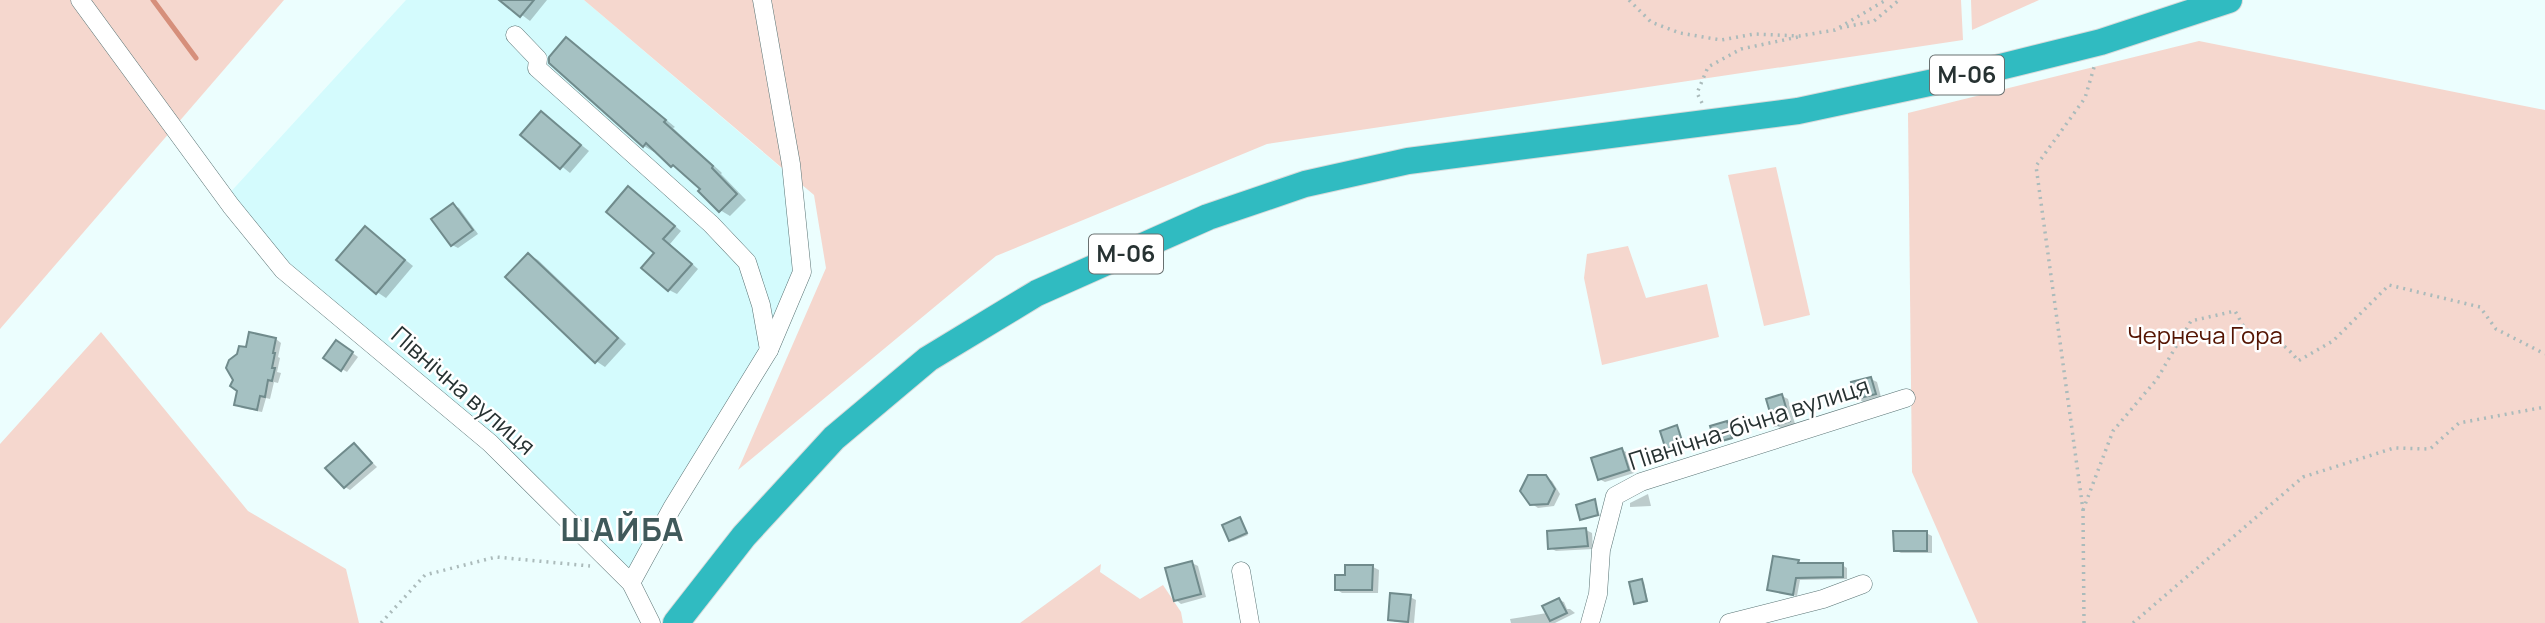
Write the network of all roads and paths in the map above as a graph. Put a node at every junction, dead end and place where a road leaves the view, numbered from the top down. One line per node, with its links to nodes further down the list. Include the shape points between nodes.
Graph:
1 (80, 0): 15 (street, Північна вулиця, via 283,270 490,443)
2 (762, 0): 10 (street, via 791,164 802,272)
3 (1629, 0): 4 (path, via 1651,22 1721,40 1835,30)
4 (1886, 0)
5 (1899, 0): 9 (path, via 1874,21 1741,49 1708,67 1697,93)
6 (2230, 0): 8 (highway, М-06)
7 (515, 35): 10 (street, via 538,60 537,68 747,262)
8 (2101, 42): 9 (highway, М-06, via 1798,111); 14 (path, via 2085,98 2036,166)
9 (1710, 123): 21 (highway, М-06, via 1408,161 1305,184 1208,217 1037,293 928,359 834,438 744,536)
10 (769, 350): 17 (street)
11 (2545, 354): 14 (path, via 2496,329 2480,307 2389,285 2333,341 2298,361 2288,348 2245,329 2235,311 2190,321 2157,379 2113,430)
12 (1906, 398): 23 (street, Північна-бічна вулиця, via 1641,482 1615,496)
13 (2545, 407): 26 (path, via 2459,423 2430,449 2394,448 2303,477)
14 (2083, 510): 25 (path)
15 (616, 568): 17 (street, Північна вулиця); 19 (path, via 496,557 425,575)
16 (1241, 570): 22 (street)
17 (631, 583): 20 (street, Північна вулиця)
18 (1863, 584): 24 (street, via 1824,599)
19 (381, 623)
20 (651, 623)
21 (676, 623)
22 (1250, 623)
23 (1590, 623)
24 (1729, 623)
25 (2084, 623)
26 (2133, 623)

